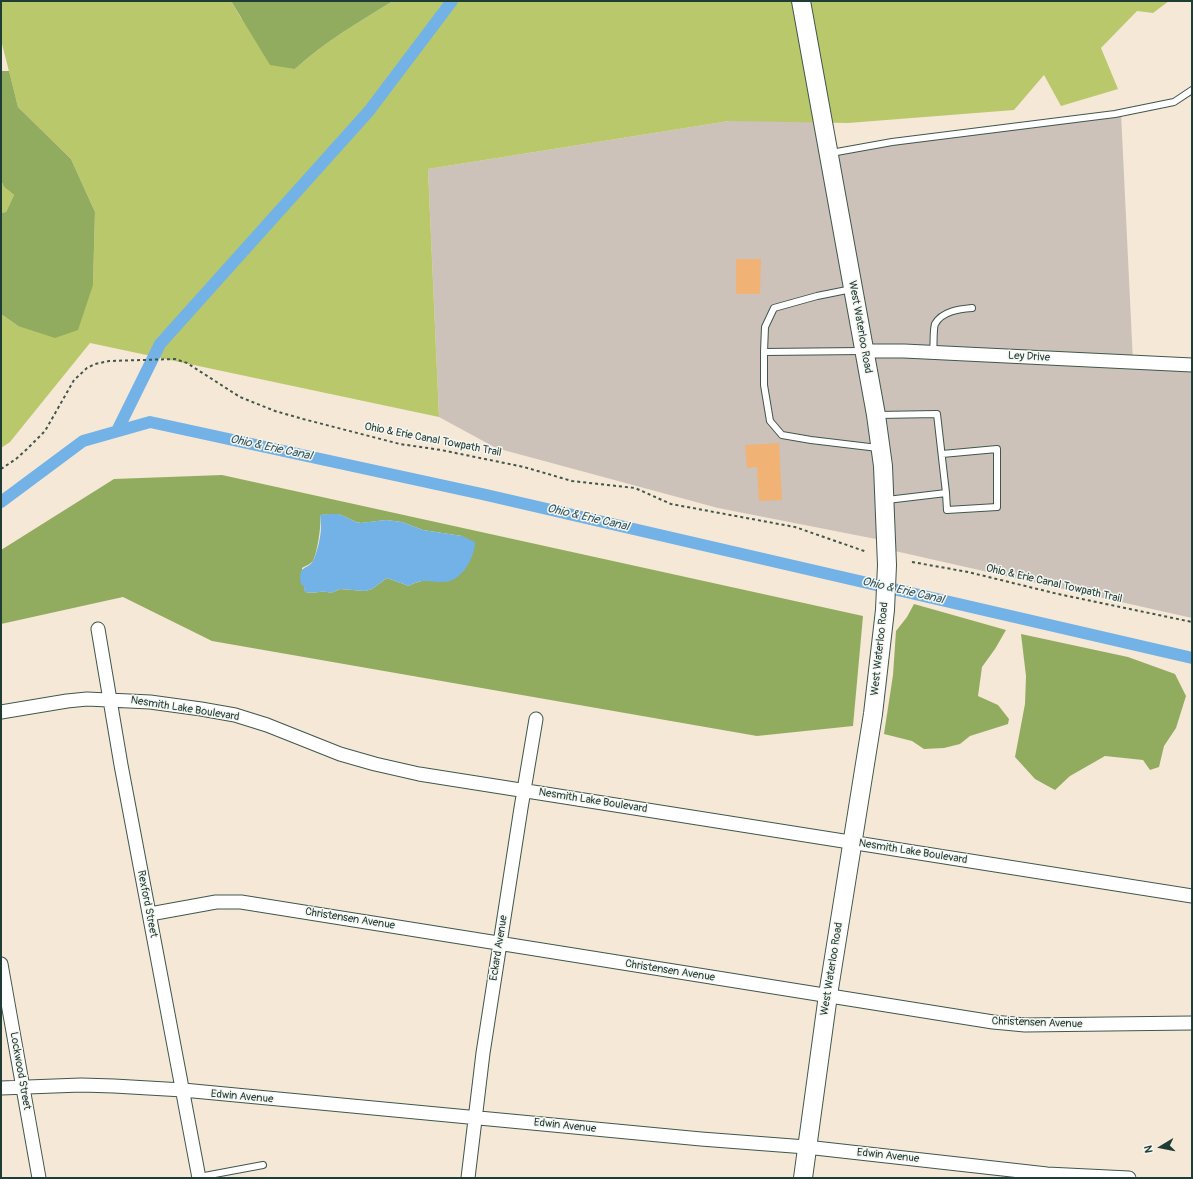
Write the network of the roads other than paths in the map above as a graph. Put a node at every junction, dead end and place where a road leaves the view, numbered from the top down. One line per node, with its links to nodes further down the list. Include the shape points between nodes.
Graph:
1 (801, 1): 3 (main road, West Waterloo Road)
2 (1192, 90): 3 (lane, via 1174,102 1115,114 892,142)
3 (829, 153): 4 (main road, West Waterloo Road)
4 (854, 289): 6 (main road, West Waterloo Road); 7 (lane, via 774,308 765,327)
5 (972, 308): 8 (lane, via 956,309 942,316 935,324)
6 (865, 351): 7 (lane); 8 (street, Ley Drive); 10 (main road, West Waterloo Road)
7 (764, 352): 11 (lane, via 764,385 770,420 782,435)
8 (933, 352): 9 (street, Ley Drive)
9 (1192, 365)
10 (876, 415): 11 (main road, West Waterloo Road); 12 (lane, via 937,414)
11 (881, 449): 14 (main road, West Waterloo Road)
12 (942, 454): 13 (lane); 13 (lane, via 997,449 997,507 947,510)
13 (946, 493): 14 (lane)
14 (884, 500): 20 (main road, West Waterloo Road, via 887,565 885,610 873,714)
15 (98, 629): 16 (street, Rexford Street)
16 (110, 699): 17 (street, Nesmith Lake Boulevard, via 67,700); 19 (street, Nesmith Lake Boulevard, via 150,702 235,715 340,754 375,764 419,774); 22 (street, Rexford Street)
17 (1, 712)
18 (536, 719): 19 (street, Eckard Avenue)
19 (524, 790): 20 (street, Nesmith Lake Boulevard); 23 (street, Eckard Avenue)
20 (853, 842): 21 (street, Nesmith Lake Boulevard); 25 (main road, West Waterloo Road)
21 (1192, 896)
22 (150, 914): 23 (street, Christensen Avenue, via 216,902 241,902); 29 (street, Rexford Street)
23 (500, 943): 25 (street, Christensen Avenue); 30 (street, Eckard Avenue)
24 (1, 964): 27 (street, Lockwood Street)
25 (828, 995): 26 (street, Christensen Avenue, via 1009,1024); 31 (main road, West Waterloo Road)
26 (1192, 1023)
27 (24, 1087): 28 (street, Edwin Avenue); 29 (street, Edwin Avenue, via 114,1086); 34 (street, Lockwood Street)
28 (1, 1088)
29 (183, 1090): 30 (street, Edwin Avenue); 35 (street, Rexford Street)
30 (475, 1117): 31 (street, Edwin Avenue, via 694,1139); 36 (street, Eckard Avenue)
31 (806, 1147): 33 (street, Edwin Avenue); 37 (main road, West Waterloo Road)
32 (262, 1165): 35 (lane)
33 (1047, 1176): 38 (street, Edwin Avenue)
34 (39, 1178)
35 (199, 1178)
36 (468, 1178)
37 (803, 1178)
38 (1129, 1178)

